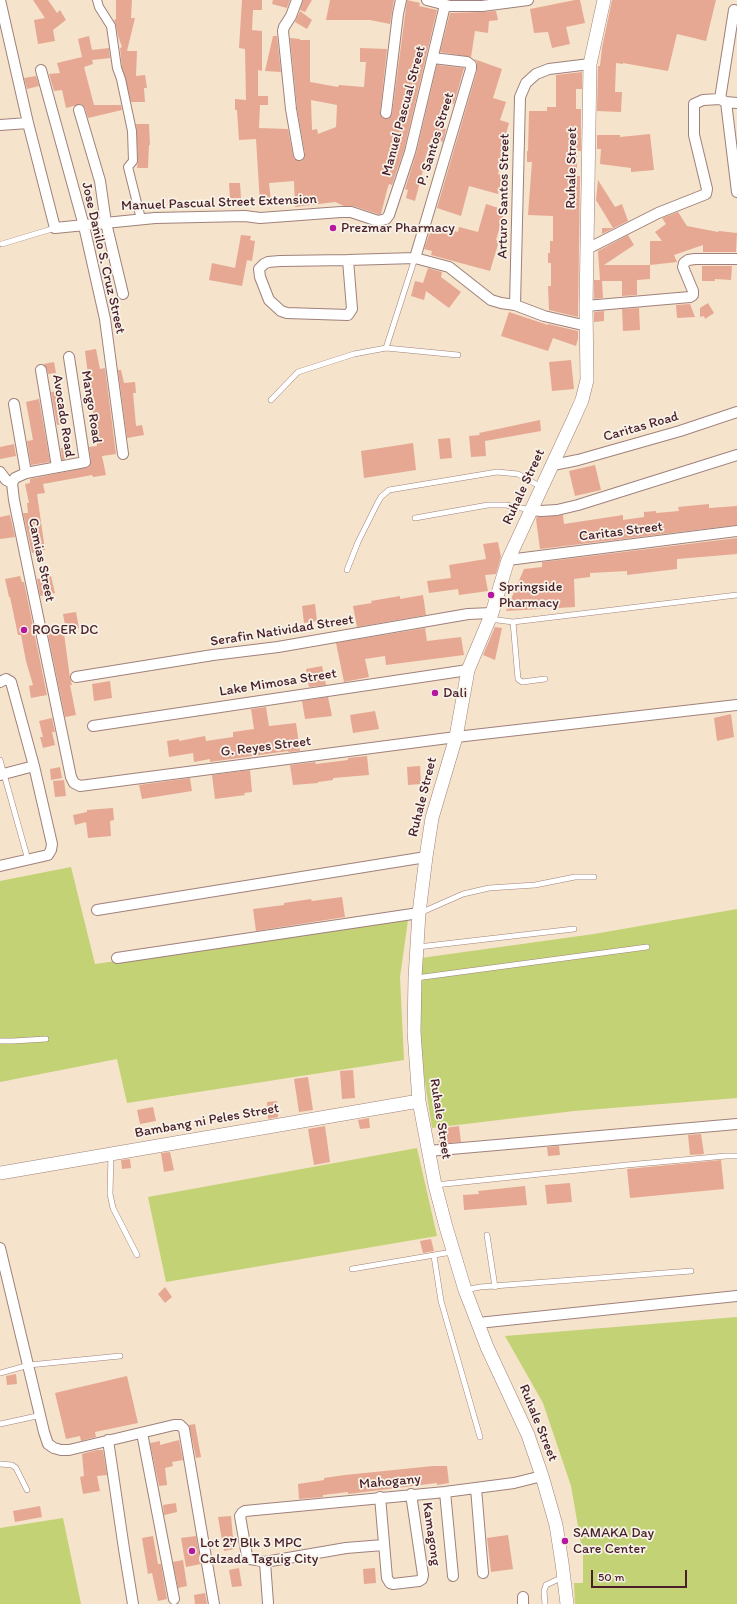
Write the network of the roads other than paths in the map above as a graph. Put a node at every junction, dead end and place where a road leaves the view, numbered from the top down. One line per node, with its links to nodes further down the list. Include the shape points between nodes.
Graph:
1 (0, 0): 17 (street)
2 (97, 0): 21 (street, via 111,26 117,68 132,131 133,161 128,167)
3 (297, 0): 19 (street, via 283,31 290,109)
4 (401, 0): 16 (street)
5 (427, 0): 8 (street)
6 (528, 0): 8 (street, via 482,6)
7 (604, 0): 11 (street, Ruhale Street)
8 (449, 4): 10 (street, Manuel Pascual Street)
9 (734, 10): 13 (street)
10 (433, 58): 22 (street, Manuel Pascual Street, via 410,152 389,215); 28 (street, P. Santos Street, via 467,62 471,69)
11 (590, 64): 27 (street, Ruhale Street); 32 (street, Arturo Santos Street, via 549,69 536,74 526,83 520,97)
12 (41, 70): 24 (street, Jose Danilo S. Cruz Street)
13 (723, 100): 14 (street); 20 (street); 27 (street, via 699,101 694,104 693,109 694,135 706,194 658,213)
14 (737, 103)
15 (79, 110): 23 (street, via 100,181)
16 (386, 113)
17 (28, 123): 18 (street); 25 (street)
18 (0, 125)
19 (299, 155)
20 (737, 192)
21 (141, 219): 22 (street, Manuel Pascual Street Extension, via 245,216 260,218 351,212); 23 (street, Manuel Pascual Street Extension)
22 (382, 221)
23 (106, 222): 24 (street, Manuel Pascual Street Extension); 31 (street)
24 (84, 226): 25 (street, Manuel Pascual Street Extension); 42 (street, Jose Danilo S. Cruz Street, via 105,319)
25 (55, 228): 26 (lane)
26 (2, 244)
27 (587, 249): 33 (street, Ruhale Street)
28 (415, 258): 30 (street); 32 (street, via 449,267 491,300); 35 (lane)
29 (736, 259): 33 (street, via 695,259 684,263 683,267 693,291 690,297)
30 (348, 260): 30 (street, via 352,309 348,315 281,311 269,300 260,277 259,270 268,262)
31 (123, 294)
32 (515, 305): 34 (street, via 544,316)
33 (586, 306): 34 (street, Ruhale Street)
34 (587, 326): 44 (street, Ruhale Street, via 587,380 582,400)
35 (386, 348): 36 (lane); 39 (lane, via 354,354 298,372)
36 (458, 355)
37 (69, 357): 45 (street, Mango Road, via 86,462)
38 (41, 370): 45 (street, Avocado Road)
39 (271, 400)
40 (14, 404): 47 (street)
41 (737, 412): 44 (street, Caritas Road, via 578,460)
42 (123, 454)
43 (737, 455): 50 (street, via 578,505 541,512)
44 (552, 465): 49 (street, Ruhale Street)
45 (57, 467): 47 (street)
46 (0, 472): 48 (street)
47 (26, 473): 48 (street, via 14,478)
48 (12, 483): 68 (street, Camias Street, via 71,777 74,783)
49 (542, 488): 50 (street, Ruhale Street); 54 (lane, via 518,474 497,472 389,490 377,504)
50 (531, 510): 51 (lane, via 506,505 488,505); 53 (street, Ruhale Street)
51 (416, 518)
52 (737, 531): 53 (street, Caritas Street)
53 (508, 560): 56 (street, Ruhale Street)
54 (347, 570)
55 (737, 595): 57 (lane)
56 (491, 616): 57 (lane); 58 (street, Ruhale Street); 59 (street, Serafin Natividad Street, via 468,614 278,647)
57 (513, 622): 60 (lane, via 518,679 522,682)
58 (468, 670): 63 (street, Lake Mimosa Street); 64 (street, Ruhale Street)
59 (76, 677)
60 (545, 679)
61 (0, 682): 66 (street, via 11,682)
62 (737, 705): 64 (street, G. Reyes Street)
63 (93, 726)
64 (456, 737): 68 (street, G. Reyes Street); 69 (street, Ruhale Street, via 432,818)
65 (0, 760): 67 (lane)
66 (34, 766): 67 (street); 70 (street, via 52,844 48,855)
67 (2, 775): 70 (lane)
68 (80, 786)
69 (426, 857): 73 (street); 74 (street, Ruhale Street)
70 (28, 860): 71 (street)
71 (0, 865)
72 (594, 877): 74 (lane, via 489,888 463,894)
73 (97, 910)
74 (419, 913): 76 (street, Ruhale Street); 78 (street)
75 (574, 929): 76 (lane)
76 (417, 947): 79 (street, Ruhale Street)
77 (647, 947): 79 (lane)
78 (117, 958)
79 (415, 978): 82 (street, Ruhale Street, via 414,1032)
80 (46, 1039): 81 (lane)
81 (0, 1041)
82 (419, 1101): 84 (street, Ruhale Street); 85 (street, Bambang ni Peles Street)
83 (737, 1124): 84 (street)
84 (428, 1151): 88 (street, Ruhale Street)
85 (111, 1153): 87 (street, Bambang ni Peles Street); 92 (lane, via 110,1194 113,1208)
86 (737, 1156): 88 (lane)
87 (0, 1173)
88 (435, 1185): 91 (street, Ruhale Street)
89 (487, 1235): 97 (lane)
90 (0, 1248): 94 (street)
91 (453, 1252): 93 (lane); 98 (street, Ruhale Street)
92 (137, 1255)
93 (434, 1256): 95 (lane); 107 (lane, via 441,1301)
94 (1, 1260): 102 (street)
95 (352, 1268)
96 (691, 1271): 97 (lane)
97 (495, 1287): 98 (lane)
98 (466, 1290): 100 (street, Ruhale Street)
99 (737, 1296): 100 (street)
100 (478, 1324): 110 (street, Ruhale Street, via 528,1435)
101 (120, 1356): 102 (lane)
102 (29, 1365): 103 (lane); 104 (street)
103 (0, 1373)
104 (41, 1417): 105 (lane); 108 (street, via 48,1444 54,1448 70,1450)
105 (0, 1424)
106 (142, 1433): 108 (street); 121 (street); 124 (street, via 174,1424 184,1429)
107 (480, 1437)
108 (108, 1440): 123 (street)
109 (0, 1464): 112 (lane, via 16,1468)
110 (542, 1476): 111 (street, Mahogany); 120 (street, Ruhale Street, via 556,1525)
111 (476, 1488): 113 (street, Mahogany); 118 (street)
112 (26, 1490)
113 (445, 1492): 114 (street, Mahogany); 119 (street)
114 (411, 1494): 115 (street, Mahogany); 116 (street, Kamagong, via 422,1579 393,1584 390,1582 387,1578)
115 (380, 1497): 116 (street); 117 (street, Mahogany, via 245,1511 240,1516 247,1556)
116 (383, 1545): 117 (street, via 346,1548)
117 (265, 1562): 122 (street)
118 (483, 1573)
119 (453, 1576)
120 (563, 1577): 125 (lane, via 546,1585); 126 (street, Ruhale Street)
121 (174, 1599)
122 (268, 1603)
123 (133, 1604)
124 (214, 1604)
125 (545, 1604)
126 (567, 1604)

